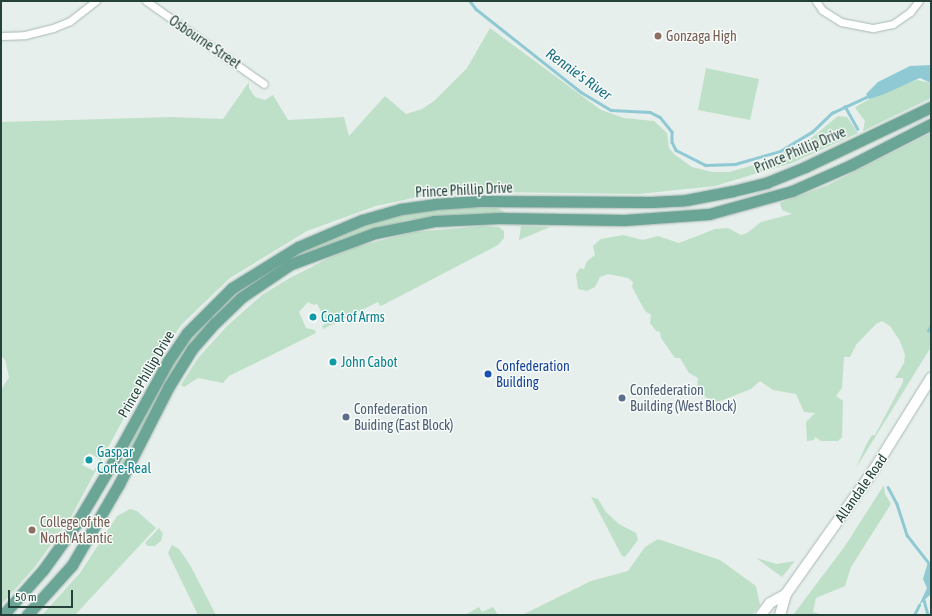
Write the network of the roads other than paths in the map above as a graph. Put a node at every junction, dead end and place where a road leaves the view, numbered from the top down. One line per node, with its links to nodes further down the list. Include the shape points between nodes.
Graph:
1 (96, 1): 5 (street, via 70,21 53,28 25,35)
2 (146, 1): 6 (street, Osbourne Street)
3 (816, 1): 4 (street, via 822,10 841,22 851,26 873,28 893,24 910,12)
4 (919, 1)
5 (1, 36)
6 (264, 84)
7 (931, 107): 12 (main road, Prince Phillip Drive, via 805,168 768,182 733,191 686,200 650,202 479,201 435,204 401,209 369,218 298,247 232,288 187,333 168,361 113,463 76,524 43,570)
8 (931, 124): 13 (main road, Prince Phillip Drive, via 806,185 764,200 709,214 624,220 499,218 434,221 375,233 291,264 242,297 215,322 192,349 168,386 119,484 72,565 47,596)
9 (931, 378): 10 (main road, Allandale Road)
10 (928, 389): 11 (main road, Allandale Road)
11 (786, 594): 14 (main road, Allandale Road, via 770,603); 15 (main road, Allandale Road)
12 (3, 615)
13 (27, 615)
14 (761, 615)
15 (780, 615)

